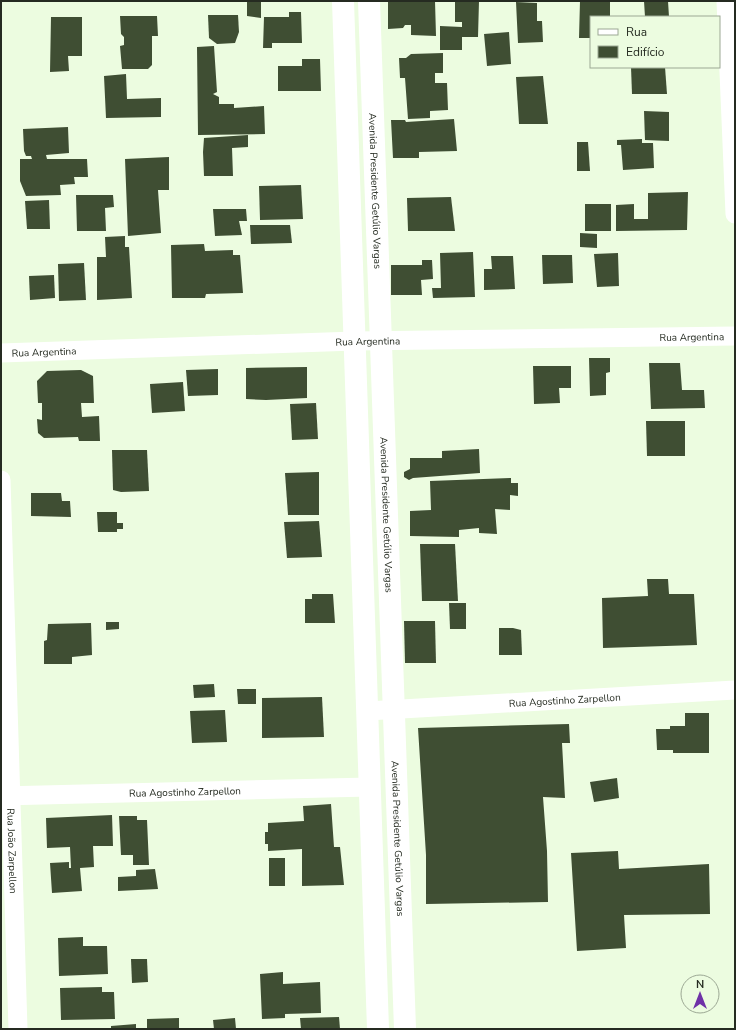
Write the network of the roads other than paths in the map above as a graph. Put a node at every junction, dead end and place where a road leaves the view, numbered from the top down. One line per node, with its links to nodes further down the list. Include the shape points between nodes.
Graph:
1 (343, 1): 6 (main road)
2 (369, 1): 7 (main road, Avenida Presidente Getúlio Vargas)
3 (726, 1): 4 (street)
4 (735, 214)
5 (735, 336): 7 (street, Rua Argentina)
6 (355, 341): 7 (street, Rua Argentina); 8 (street, Rua Argentina); 12 (main road)
7 (380, 341): 11 (main road, Avenida Presidente Getúlio Vargas)
8 (1, 353)
9 (1, 480): 14 (street, Rua João Zarpellon)
10 (735, 690): 11 (street, Rua Agostinho Zarpellon)
11 (394, 710): 12 (street, Rua Agostinho Zarpellon); 17 (main road, Avenida Presidente Getúlio Vargas)
12 (367, 711): 13 (main road)
13 (369, 787): 14 (street, Rua Agostinho Zarpellon); 16 (main road)
14 (6, 796): 15 (street, Rua João Zarpellon)
15 (18, 1029)
16 (378, 1029)
17 (405, 1029)

